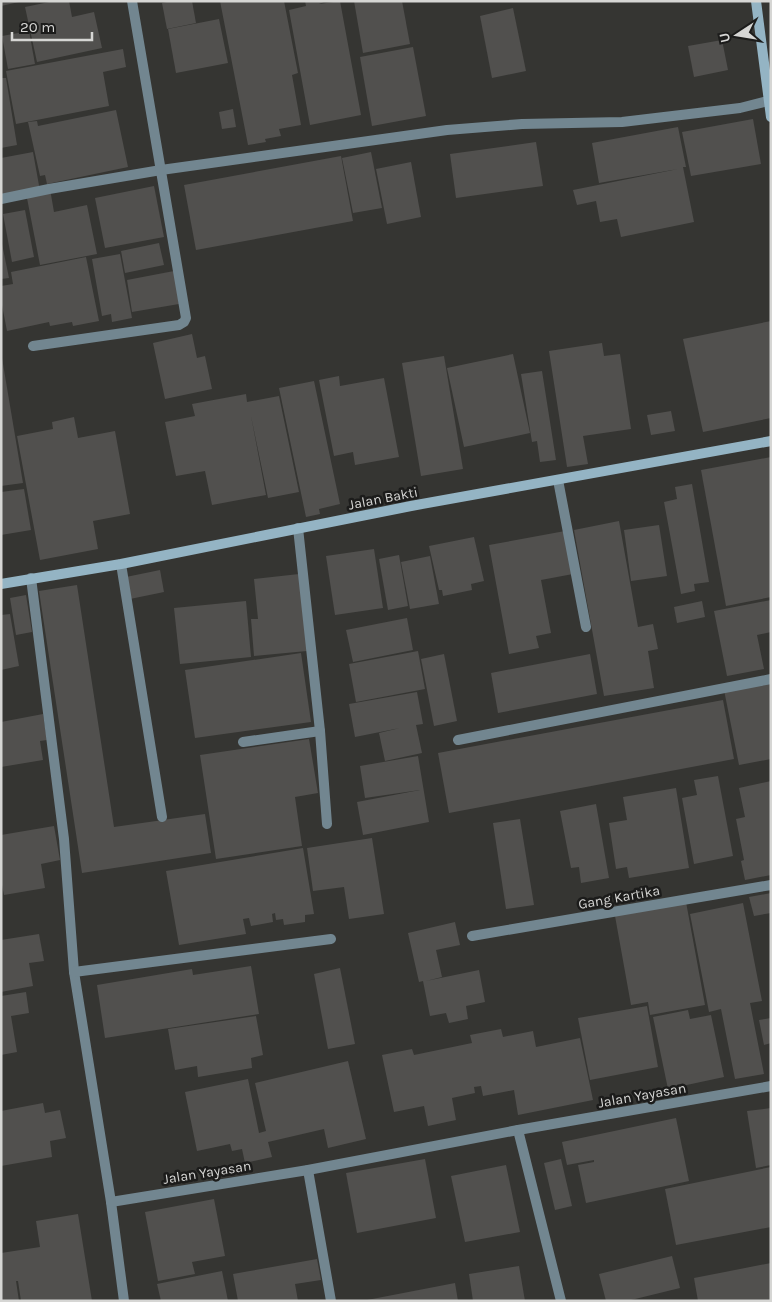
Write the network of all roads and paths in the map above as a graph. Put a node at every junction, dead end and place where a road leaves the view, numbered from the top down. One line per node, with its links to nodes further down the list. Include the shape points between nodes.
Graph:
1 (132, 1): 5 (street)
2 (756, 1): 3 (street)
3 (768, 101): 4 (street); 5 (street, via 740,108 622,122 522,124 447,130)
4 (771, 117)
5 (161, 170): 6 (street); 7 (street, via 186,318 184,322)
6 (1, 199)
7 (33, 346)
8 (771, 441): 9 (street, Jalan Bakti)
9 (558, 480): 10 (street, Jalan Bakti); 14 (street)
10 (298, 528): 11 (street, Jalan Bakti); 16 (street)
11 (122, 564): 12 (street, Jalan Bakti); 19 (street)
12 (31, 578): 13 (street, Jalan Bakti); 24 (street, via 64,839)
13 (1, 584)
14 (586, 627)
15 (771, 679): 17 (street)
16 (320, 731): 18 (street); 20 (street)
17 (458, 740)
18 (243, 742)
19 (162, 817)
20 (327, 824)
21 (771, 885): 22 (street, Gang Kartika)
22 (472, 936)
23 (331, 939): 24 (street)
24 (74, 972): 28 (street)
25 (771, 1086): 26 (street, Jalan Yayasan)
26 (518, 1130): 27 (street, Jalan Yayasan); 31 (street)
27 (308, 1170): 28 (street, Jalan Yayasan); 30 (street)
28 (111, 1202): 29 (street)
29 (124, 1301)
30 (331, 1301)
31 (561, 1301)

